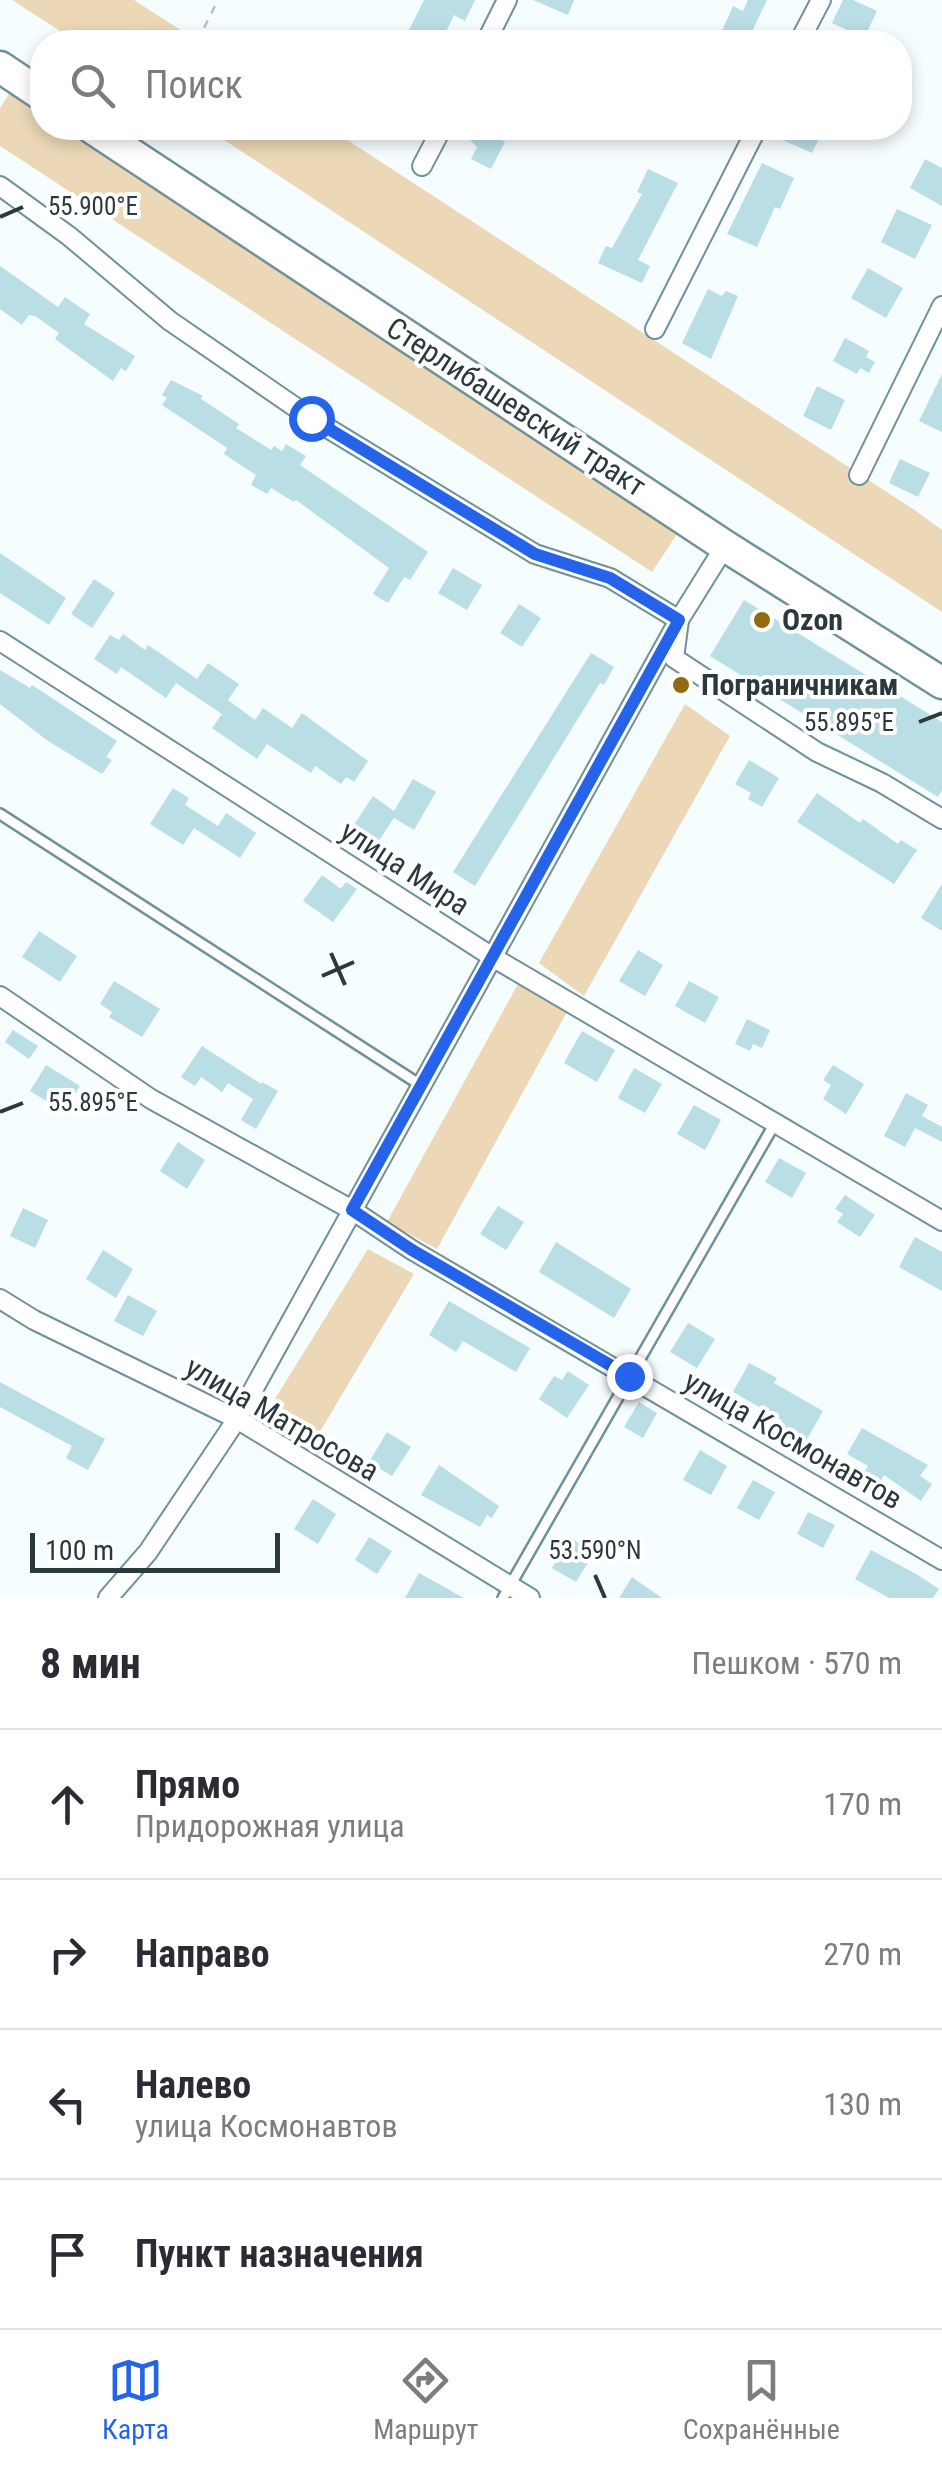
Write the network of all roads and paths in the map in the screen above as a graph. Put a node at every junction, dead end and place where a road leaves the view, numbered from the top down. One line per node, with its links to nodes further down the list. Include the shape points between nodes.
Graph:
1 (218, 0): 4 (path)
2 (507, 0): 5 (street)
3 (821, 0): 6 (street)
4 (203, 30)
5 (492, 30)
6 (805, 30)
7 (2, 74): 8 (main road)
8 (30, 89)
9 (110, 140): 17 (main road, Стерлибашевский тракт)
10 (436, 140): 12 (street)
11 (751, 140): 15 (street)
12 (422, 166)
13 (0, 186): 18 (street, via 170,322 311,418 535,554 610,578)
14 (942, 306): 16 (street)
15 (655, 329)
16 (859, 475)
17 (725, 546): 18 (street); 20 (main road, Стерлибашевский тракт)
18 (679, 620): 22 (street, via 674,658 817,752); 23 (street)
19 (0, 641): 23 (street, улица Мира)
20 (942, 683)
21 (0, 814): 25 (lane)
22 (942, 819)
23 (494, 958): 25 (street); 26 (street, улица Мира)
24 (0, 996): 27 (street, улица Космонавтов, via 152,1099)
25 (422, 1086): 27 (street)
26 (776, 1123): 28 (street, улица Мира); 30 (lane)
27 (352, 1210): 30 (street, улица Космонавтов); 31 (street)
28 (942, 1220)
29 (0, 1299): 31 (street, улица Матросова)
30 (629, 1376): 32 (street, улица Космонавтов); 33 (lane)
31 (237, 1419): 33 (street, улица Матросова); 34 (street, via 148,1552)
32 (942, 1560)
33 (506, 1592): 35 (street, улица Матросова)
34 (108, 1598)
35 (530, 1598)

